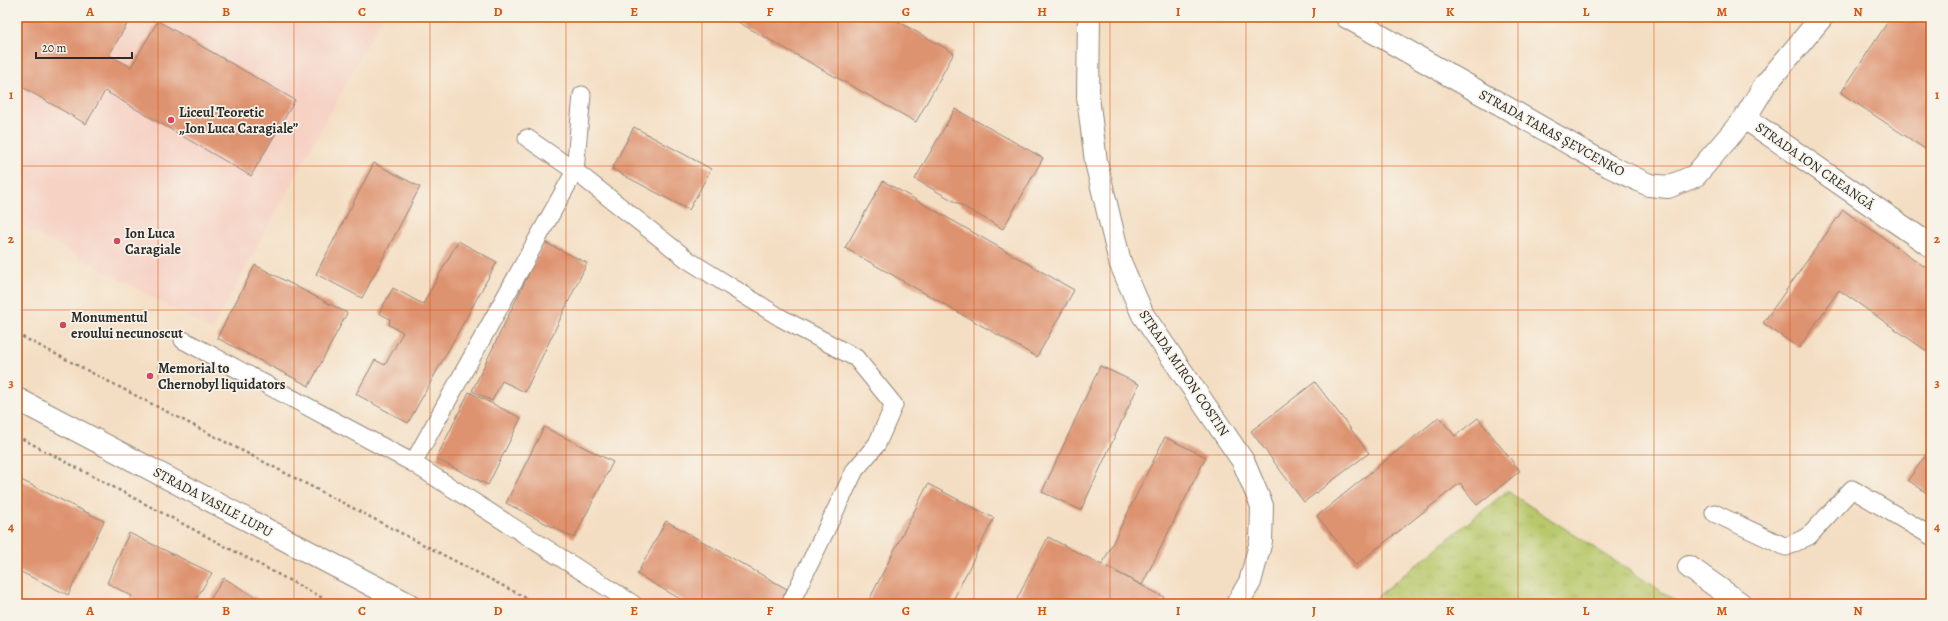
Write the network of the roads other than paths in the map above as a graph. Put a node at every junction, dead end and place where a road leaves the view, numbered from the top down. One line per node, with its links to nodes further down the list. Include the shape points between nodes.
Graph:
1 (1089, 17): 18 (street, STRADA MIRON COSTIN, via 1088,97 1096,162 1120,262 1143,315 1243,461 1262,506 1261,542 1250,582)
2 (1348, 17): 5 (street, STRADA TARAS ȘEVCENKO, via 1609,166 1648,185 1668,187 1695,176)
3 (1822, 17): 5 (street, STRADA ION CREANGĂ, via 1765,85)
4 (582, 95): 7 (lane)
5 (1745, 118): 8 (street, STRADA ION CREANGĂ)
6 (526, 138): 7 (lane)
7 (575, 171): 11 (lane); 17 (lane, via 688,260 781,318 856,358 894,405 877,444 855,470)
8 (1931, 246)
9 (183, 340): 11 (lane)
10 (17, 400): 15 (street, STRADA VASILE LUPU)
11 (413, 463): 16 (lane)
12 (1714, 513): 13 (lane, via 1786,547 1809,536 1852,489)
13 (1931, 536)
14 (1689, 567): 19 (street)
15 (408, 604)
16 (633, 604)
17 (790, 604)
18 (1237, 604)
19 (1741, 604)

